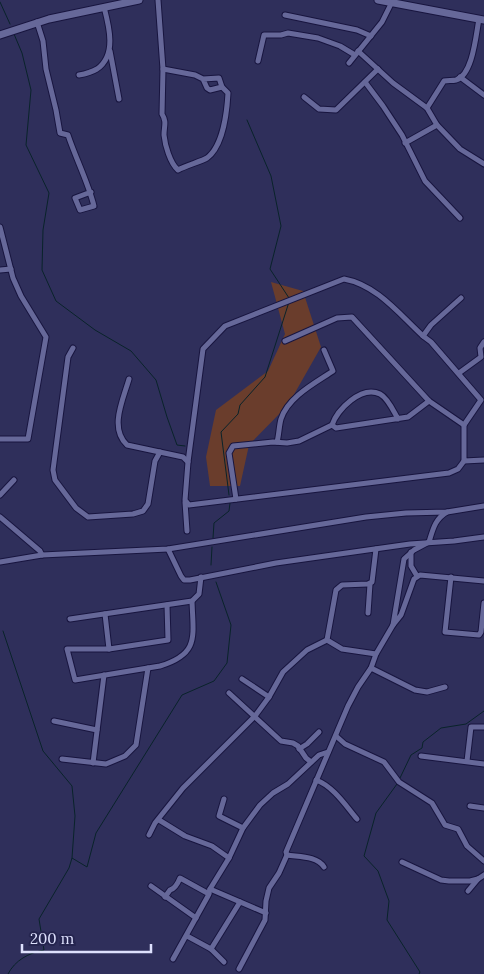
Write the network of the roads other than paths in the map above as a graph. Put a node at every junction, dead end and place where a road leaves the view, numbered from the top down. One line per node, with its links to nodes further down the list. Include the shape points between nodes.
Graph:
1 (139, 0): 4 (main road)
2 (158, 0): 14 (street)
3 (385, 1): 6 (main road); 9 (street, via 384,19)
4 (104, 7): 7 (main road); 10 (street)
5 (285, 15): 9 (street, via 358,30)
6 (481, 19): 17 (street, via 469,66)
7 (37, 22): 8 (main road); 28 (street, via 60,133 68,135)
8 (0, 35)
9 (371, 36): 11 (street)
10 (110, 51): 16 (street, via 100,66); 23 (street)
11 (357, 53): 12 (street, via 324,40 288,33 264,35); 13 (street); 15 (street)
12 (258, 60)
13 (349, 63)
14 (163, 69): 18 (street); 20 (street, via 164,135 170,157 178,170 205,159 213,152 222,132 227,103 228,93)
15 (378, 69): 19 (street); 24 (street)
16 (79, 76)
17 (460, 77): 21 (street); 24 (street, via 444,81)
18 (204, 79): 20 (street, via 210,90); 20 (street, via 219,78)
19 (365, 82): 22 (street, via 336,110 320,109); 26 (street)
20 (222, 88)
21 (484, 95)
22 (304, 97)
23 (119, 99)
24 (427, 108): 25 (street)
25 (438, 125): 26 (street); 27 (street, via 460,149)
26 (405, 143): 29 (street, via 425,180)
27 (484, 164)
28 (91, 192)
29 (460, 218)
30 (0, 227): 31 (street)
31 (10, 269): 32 (street); 47 (street, via 21,296 46,337 28,439)
32 (0, 270)
33 (461, 298): 34 (street)
34 (423, 336): 40 (street); 52 (street, via 372,289 358,281 344,279 225,326 203,349)
35 (285, 341): 43 (street, via 337,318 352,317)
36 (484, 342): 39 (street, via 480,348)
37 (73, 348): 49 (street, via 68,357 53,470 55,480 76,508 88,517 143,511 148,504 155,461)
38 (324, 350): 48 (street, via 332,371 288,405 281,418)
39 (482, 359): 40 (street)
40 (459, 373): 42 (street)
41 (128, 379): 49 (street, via 118,418 121,440 127,445)
42 (483, 401): 46 (street)
43 (430, 402): 44 (street, via 408,417); 46 (street)
44 (398, 419): 45 (street, via 336,428); 45 (street, via 380,394 371,393 357,396 347,403)
45 (332, 425): 48 (street, via 299,441)
46 (464, 426): 51 (street)
47 (0, 439)
48 (277, 442): 55 (street, via 233,446 229,453)
49 (160, 452): 52 (street, via 184,457)
50 (484, 460): 51 (street)
51 (464, 461): 55 (street, via 449,474)
52 (188, 462): 56 (street)
53 (14, 480): 54 (street)
54 (0, 495)
55 (236, 499): 56 (street, via 189,505)
56 (185, 500): 60 (street)
57 (484, 506): 58 (street)
58 (447, 512): 62 (street, via 435,523); 63 (street, via 366,517)
59 (0, 517): 66 (street)
60 (187, 531)
61 (484, 537): 62 (street)
62 (428, 542): 64 (street); 65 (street)
63 (168, 549): 66 (street); 70 (street, via 184,580)
64 (376, 549): 70 (street, via 276,563); 72 (street)
65 (411, 552): 68 (street, via 411,566); 79 (street, via 404,559)
66 (42, 555): 67 (street)
67 (0, 562)
68 (417, 576): 69 (street); 79 (street, via 401,615)
69 (451, 577): 71 (street); 74 (street, via 445,632 479,635)
70 (201, 578): 73 (street, via 198,594)
71 (484, 581)
72 (370, 584): 76 (street); 80 (street, via 342,585 336,590)
73 (192, 601): 75 (street); 83 (street, via 193,642 188,650 172,663)
74 (484, 603)
75 (166, 605): 77 (street); 81 (street, via 168,640)
76 (368, 613)
77 (105, 614): 78 (street); 81 (street)
78 (70, 619)
79 (393, 625): 82 (street)
80 (327, 640): 82 (street, via 342,649); 89 (street, via 307,650 284,672)
81 (109, 650): 85 (street, via 67,649 75,680)
82 (376, 654): 84 (street)
83 (148, 668): 85 (street); 102 (street, via 136,745 125,756 106,764)
84 (371, 668): 87 (street, via 415,690 427,692); 95 (street, via 358,686)
85 (104, 675): 93 (street)
86 (242, 679): 89 (street)
87 (445, 687)
88 (229, 693): 90 (street)
89 (269, 697): 90 (street)
90 (255, 716): 96 (street, via 281,741 293,743); 109 (street, via 182,788)
91 (54, 720): 93 (street)
92 (484, 727): 100 (street, via 471,727)
93 (97, 730): 102 (street)
94 (319, 732): 96 (street)
95 (336, 736): 97 (street); 114 (street, via 345,744 384,762 399,782 432,803 445,825 458,829 467,846)
96 (299, 749): 101 (street)
97 (328, 752): 101 (street); 104 (street)
98 (421, 756): 100 (street)
99 (62, 759): 102 (street)
100 (467, 761): 103 (street)
101 (311, 762): 110 (street, via 288,784 268,797)
102 (93, 763)
103 (484, 764)
104 (316, 780): 108 (street, via 332,791); 112 (street)
105 (224, 799): 110 (street, via 218,816)
106 (470, 806): 107 (street)
107 (484, 808)
108 (356, 819)
109 (159, 820): 111 (street); 113 (street)
110 (243, 828): 113 (street)
111 (149, 835)
112 (287, 855): 116 (street, via 314,859); 124 (street, via 269,888)
113 (229, 858): 121 (street)
114 (484, 861)
115 (402, 862): 118 (street, via 441,880)
116 (324, 867)
117 (484, 875): 118 (street)
118 (478, 879): 120 (street)
119 (152, 886): 122 (street)
120 (468, 891)
121 (209, 892): 122 (street, via 180,878); 123 (street); 125 (street)
122 (165, 897): 125 (street)
123 (240, 902): 124 (street); 127 (street)
124 (266, 913): 130 (street)
125 (196, 918): 126 (street)
126 (188, 936): 127 (street); 128 (street)
127 (211, 949): 129 (street)
128 (173, 959)
129 (224, 962)
130 (239, 968)

